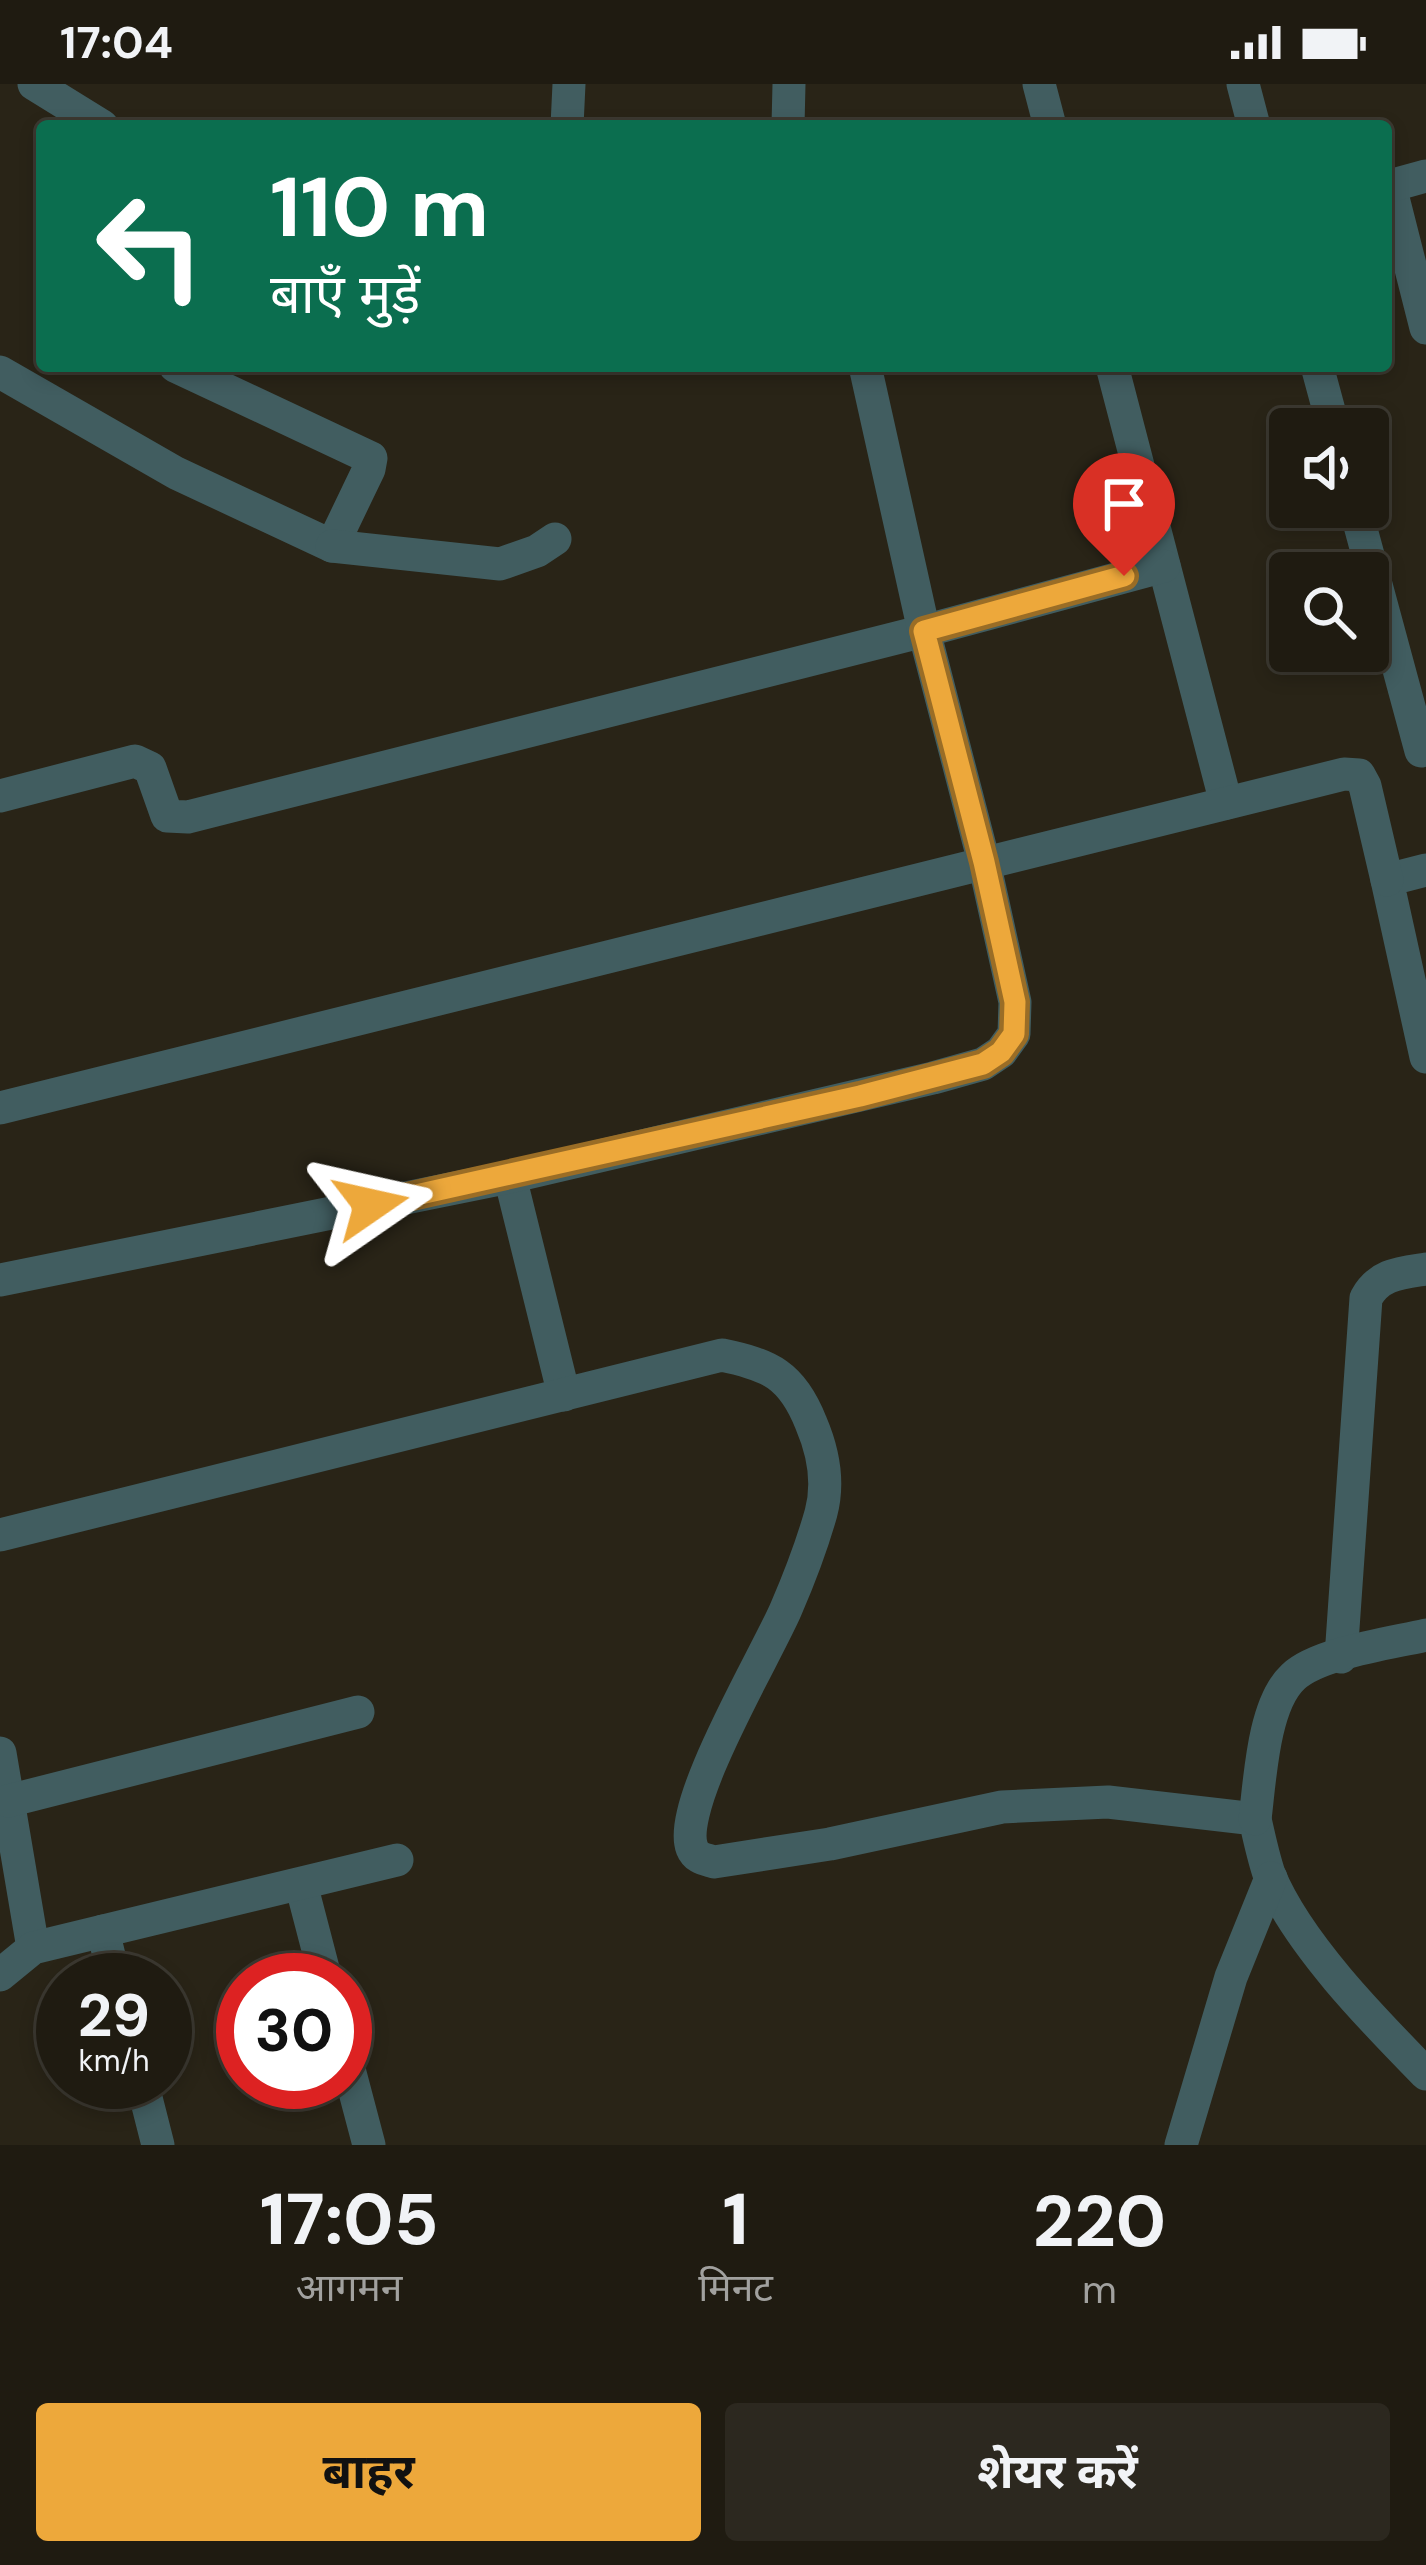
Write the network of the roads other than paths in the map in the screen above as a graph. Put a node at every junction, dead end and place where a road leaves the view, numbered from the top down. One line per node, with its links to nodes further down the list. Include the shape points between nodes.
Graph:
1 (34, 84): 6 (street)
2 (569, 84): 7 (street)
3 (789, 84): 8 (street)
4 (1040, 84): 9 (street)
5 (1243, 84): 10 (street)
6 (92, 120)
7 (567, 120)
8 (788, 120)
9 (1049, 120)
10 (1252, 120)
11 (1426, 176): 12 (street)
12 (1392, 186)
13 (1392, 202): 14 (street)
14 (1426, 328)
15 (0, 372): 23 (street, via 176,473)
16 (188, 372): 23 (street, via 371,458)
17 (867, 372): 25 (street)
18 (1114, 372): 24 (street)
19 (1319, 372): 20 (street)
20 (1328, 408)
21 (1361, 528): 26 (street)
22 (555, 539): 23 (street, via 500,564)
23 (332, 546)
24 (1164, 566): 25 (street); 28 (street)
25 (924, 631): 27 (street, via 188,817 167,816 150,768 135,761); 29 (street)
26 (1421, 751)
27 (0, 796)
28 (1226, 803): 29 (street); 31 (street, via 1359,775)
29 (984, 862): 33 (street); 34 (street, via 1015,1002 1014,1034 983,1064)
30 (1426, 870): 31 (street)
31 (1387, 880): 32 (street)
32 (1426, 1057)
33 (0, 1108)
34 (510, 1177): 36 (street); 37 (street)
35 (1426, 1268): 40 (street, via 1375,1283 1366,1298)
36 (0, 1280)
37 (565, 1395): 38 (street); 44 (street, via 722,1355 765,1364 801,1398 822,1450 822,1509 786,1609 712,1756 691,1830 696,1855 714,1862 830,1844 1002,1807 1108,1802)
38 (0, 1535)
39 (1426, 1635): 40 (street)
40 (1341, 1657): 44 (street, via 1306,1668 1282,1693 1266,1739)
41 (358, 1712): 43 (street)
42 (0, 1753): 43 (street)
43 (8, 1801): 49 (street)
44 (1255, 1819): 46 (street)
45 (398, 1860): 47 (street)
46 (1271, 1878): 53 (street, via 1316,1950); 58 (street, via 1231,1977)
47 (301, 1884): 48 (street); 51 (street)
48 (103, 1931): 49 (street); 50 (street)
49 (33, 1948): 52 (street)
50 (108, 1953)
51 (319, 1953)
52 (0, 1976)
53 (1426, 2074)
54 (149, 2109): 56 (street)
55 (360, 2109): 57 (street)
56 (158, 2145)
57 (369, 2145)
58 (1181, 2145)

